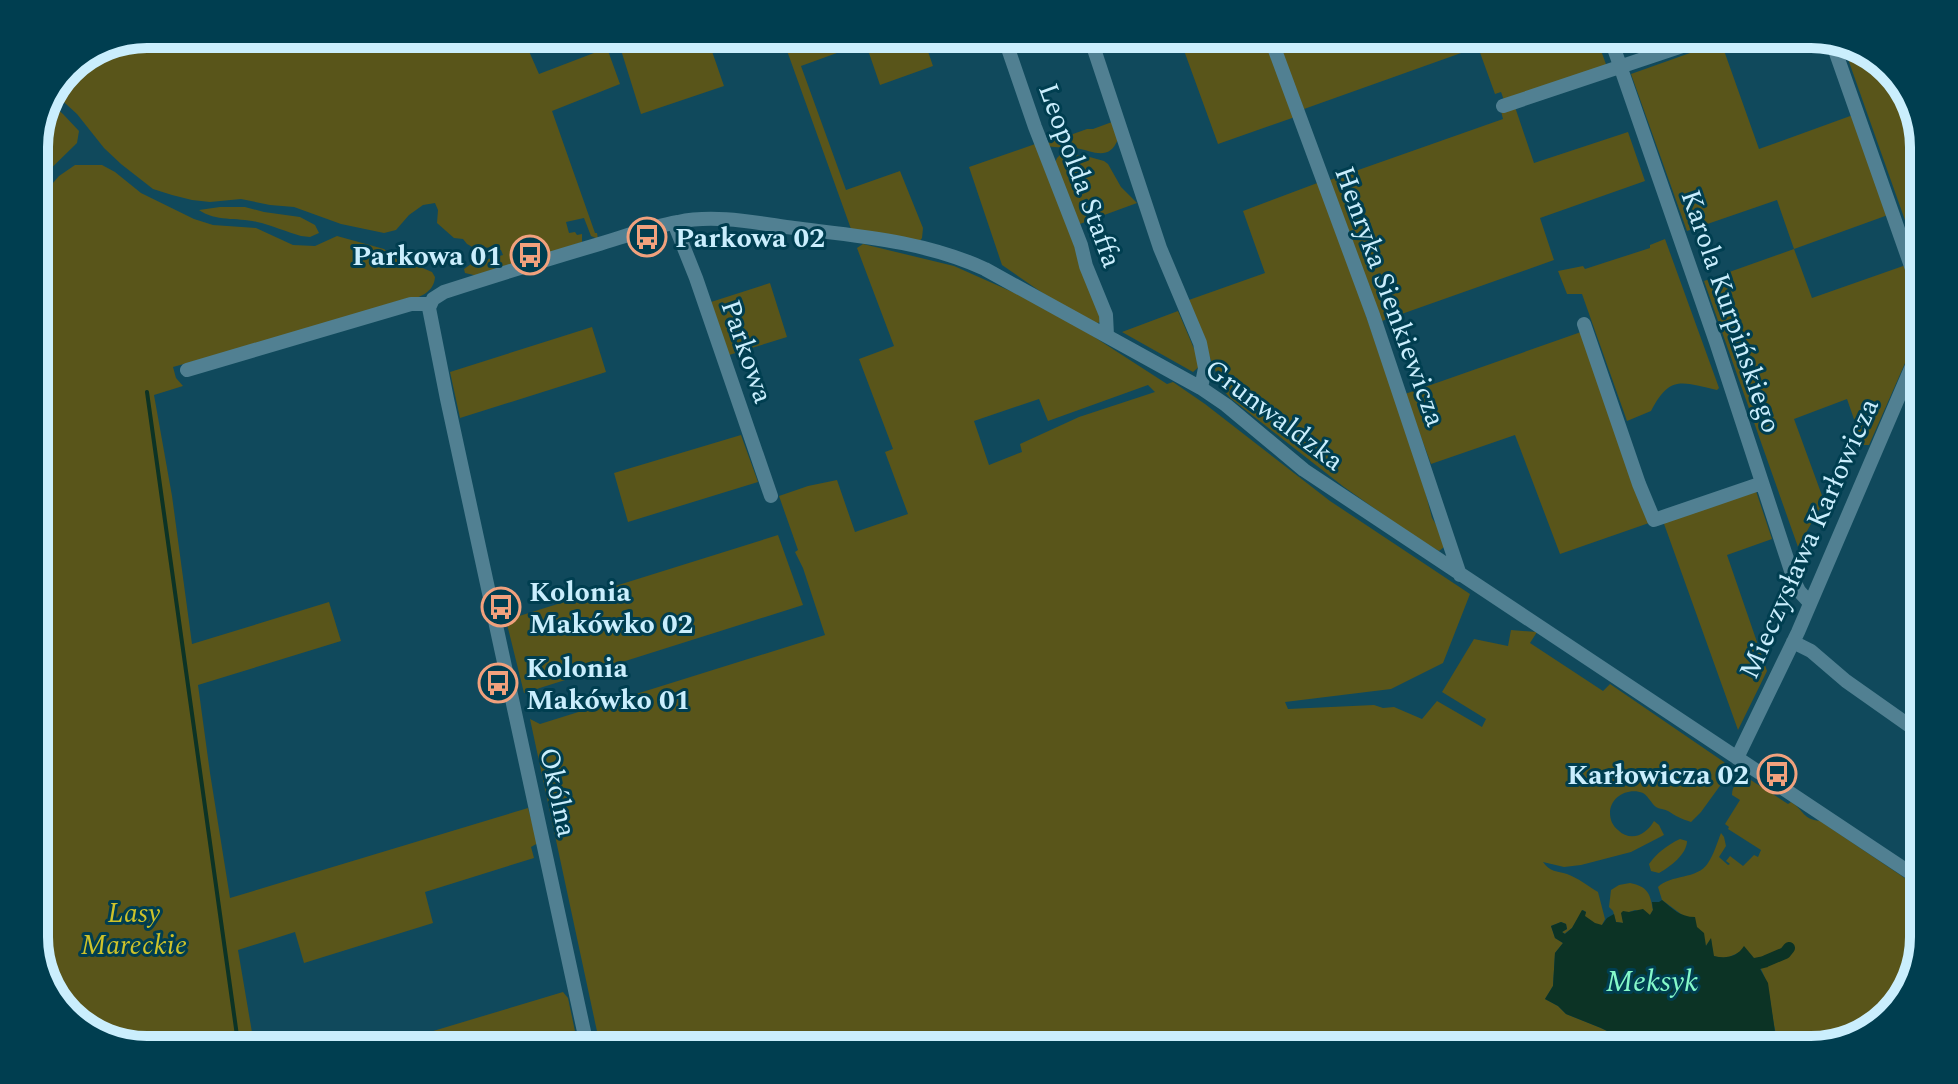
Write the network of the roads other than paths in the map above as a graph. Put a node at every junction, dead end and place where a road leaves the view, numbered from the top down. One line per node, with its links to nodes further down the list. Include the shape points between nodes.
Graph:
1 (1008, 48): 13 (street, Leopolda Staffa, via 1106,315)
2 (1094, 48): 16 (street, via 1160,248 1200,343 1205,368)
3 (1274, 48): 19 (street, Henryka Sienkiewicza, via 1373,315)
4 (1614, 48): 7 (street, Karola Kurpińskiego)
5 (1676, 48): 7 (street)
6 (1835, 51): 10 (street)
7 (1620, 67): 8 (street); 17 (street, Karola Kurpińskiego)
8 (1503, 106)
9 (674, 223): 11 (street, Grunwaldzka, via 458,287 437,295); 13 (street, Grunwaldzka, via 716,219 858,235 959,258); 18 (street, Parkowa)
10 (1910, 263)
11 (429, 307): 14 (street, Grunwaldzka, via 411,304); 25 (street, Okólna)
12 (1584, 324): 17 (street, via 1654,520)
13 (1107, 335): 16 (street, Grunwaldzka)
14 (187, 370)
15 (1910, 371): 20 (street, Mieczysława Karłowicza)
16 (1201, 388): 19 (street, Grunwaldzka, via 1304,470)
17 (1762, 483): 20 (street, Karola Kurpińskiego, via 1795,583)
18 (771, 496)
19 (1461, 576): 23 (street, Grunwaldzka)
20 (1810, 603): 21 (street, Mieczysława Karłowicza)
21 (1793, 642): 22 (street); 23 (street, Mieczysława Karłowicza)
22 (1910, 726)
23 (1737, 758): 24 (street, Grunwaldzka)
24 (1910, 873)
25 (585, 1036)

